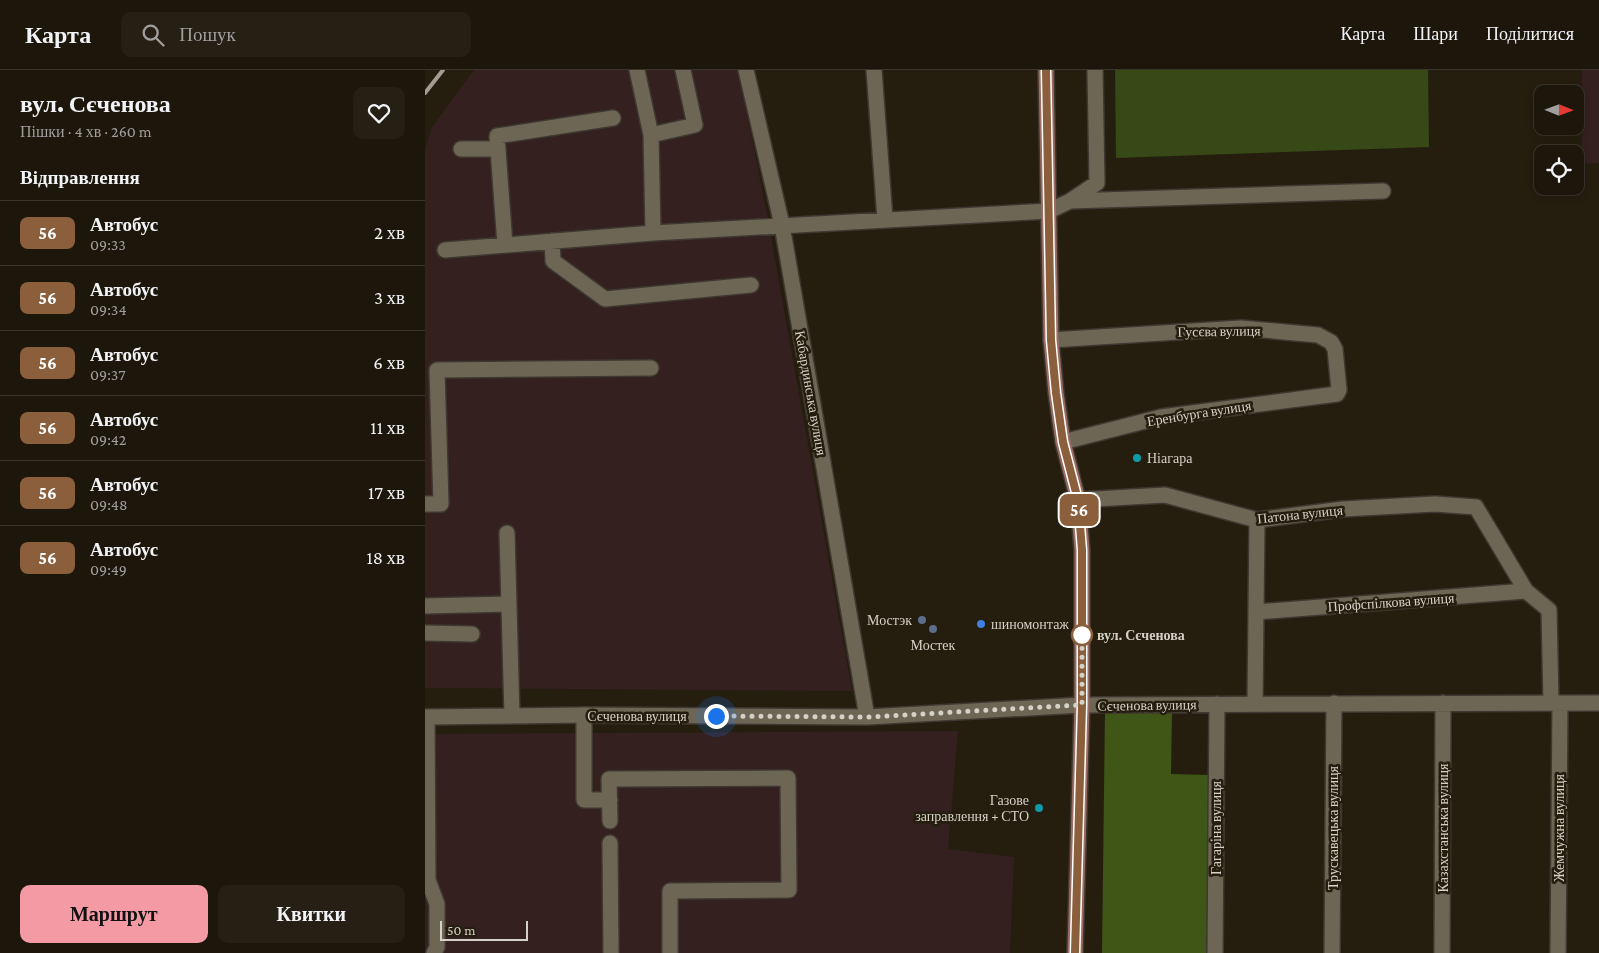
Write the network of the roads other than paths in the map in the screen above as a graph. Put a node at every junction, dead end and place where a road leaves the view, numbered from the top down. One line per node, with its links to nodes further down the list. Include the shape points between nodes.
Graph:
1 (637, 70): 8 (street)
2 (683, 70): 8 (street, via 695,125)
3 (746, 70): 15 (street, Кабардинська вулиця)
4 (875, 70): 14 (street)
5 (1046, 70): 13 (main road)
6 (1095, 70): 12 (street, via 1097,183)
7 (613, 118): 9 (street, via 497,136)
8 (651, 135): 16 (street)
9 (498, 149): 10 (street); 18 (street)
10 (461, 150)
11 (1383, 191): 12 (street)
12 (1070, 201): 13 (street)
13 (1049, 211): 14 (street); 21 (main road)
14 (885, 219): 15 (street)
15 (782, 225): 16 (street); 45 (street, Кабардинська вулиця)
16 (653, 233): 17 (street)
17 (552, 241): 18 (street); 20 (street, via 553,261 605,299)
18 (505, 245): 19 (street)
19 (445, 250)
20 (751, 285)
21 (1051, 340): 23 (street, Гусєва вулиця, via 1241,328 1318,335 1331,342 1335,350); 24 (main road)
22 (651, 368): 26 (street, via 437,370 441,504)
23 (1337, 394): 24 (street, Еренбурга вулиця, via 1161,416)
24 (1063, 442): 25 (main road)
25 (1078, 500): 27 (street, Патона вулиця, via 1165,495); 41 (main road, via 1082,550)
26 (425, 504)
27 (1257, 520): 29 (street, Патона вулиця, via 1343,509 1435,504 1476,507); 32 (street)
28 (507, 534): 30 (street)
29 (1526, 591): 32 (street, Профспілкова вулиця); 37 (street, via 1549,610)
30 (509, 604): 31 (street); 43 (street)
31 (425, 606)
32 (1256, 612): 40 (street)
33 (425, 633): 34 (street)
34 (472, 634)
35 (1334, 703): 36 (street, Сєченова вулиця); 40 (street, Сєченова вулиця); 54 (street, Трускавецька вулиця)
36 (1443, 703): 37 (street, Сєченова вулиця); 55 (street, Казахстанська вулиця)
37 (1555, 703): 38 (street, Сєченова вулиця); 56 (street, Жемчужна вулиця)
38 (1599, 703)
39 (1217, 704): 40 (street, Сєченова вулиця); 41 (street, Сєченова вулиця); 53 (street, Гагаріна вулиця)
40 (1255, 704)
41 (1082, 705): 45 (street, Сєченова вулиця); 52 (main road)
42 (584, 715): 43 (street, Сєченова вулиця); 45 (street, Сєченова вулиця); 46 (street, via 584,800)
43 (512, 716): 44 (street, Сєченова вулиця)
44 (426, 717): 49 (street, via 428,880 437,904)
45 (867, 717)
46 (609, 800): 47 (street); 51 (street, via 609,779 788,778 789,890 670,891)
47 (610, 821)
48 (610, 843): 50 (street)
49 (435, 953)
50 (611, 953)
51 (670, 953)
52 (1075, 953)
53 (1215, 953)
54 (1332, 953)
55 (1442, 953)
56 (1558, 953)

